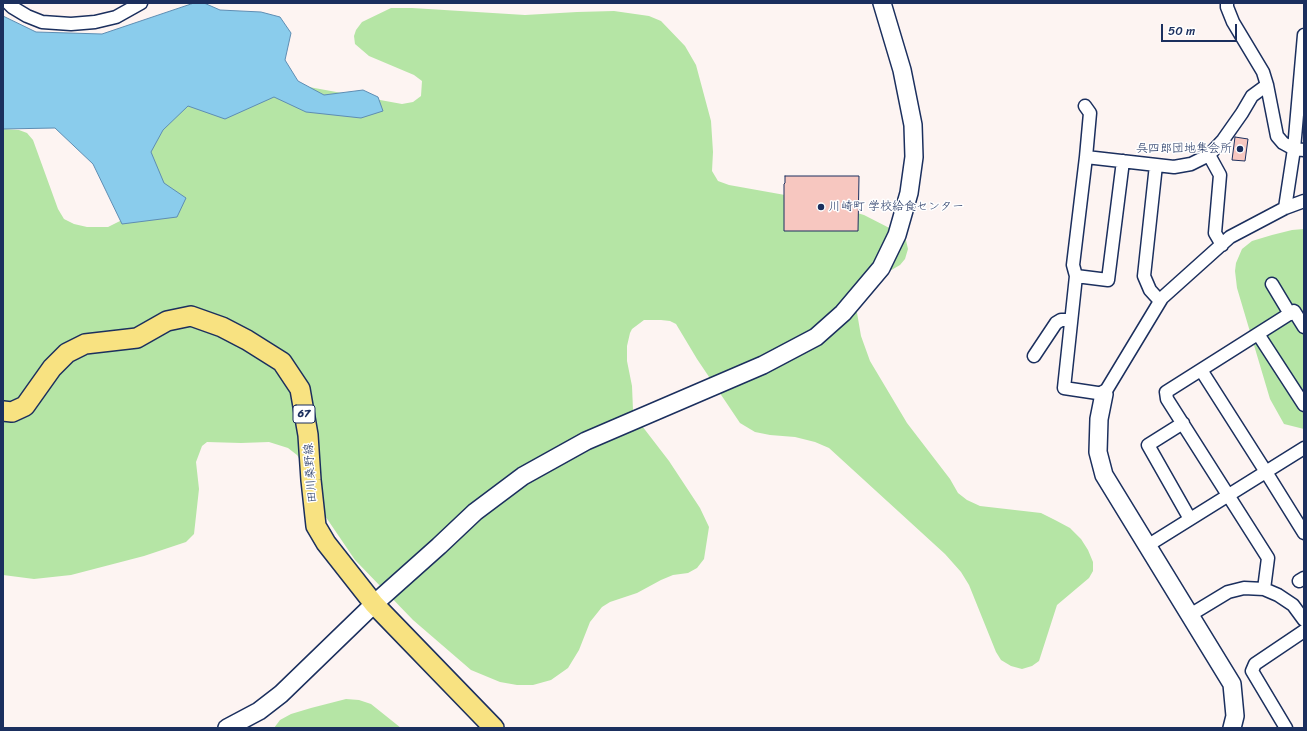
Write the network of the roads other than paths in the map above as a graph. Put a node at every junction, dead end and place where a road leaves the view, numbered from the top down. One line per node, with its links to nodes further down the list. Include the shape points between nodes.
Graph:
1 (8, 3): 2 (street, via 27,16 42,22 71,24 116,17)
2 (141, 3)
3 (882, 3): 36 (street, via 902,70 913,125 914,157 909,193 897,235 866,288 816,337 763,365 586,441 524,476 475,512)
4 (1225, 4): 6 (street, via 1263,72)
5 (1304, 35): 8 (street)
6 (1267, 85): 8 (street, via 1277,136 1283,143); 9 (street, via 1252,96 1223,140)
7 (1085, 106): 10 (street, via 1090,113)
8 (1299, 150): 14 (street)
9 (1209, 155): 12 (street, via 1191,164 1174,167); 15 (street, via 1220,174 1215,233)
10 (1086, 157): 11 (street); 16 (street, via 1073,265)
11 (1123, 161): 12 (street); 16 (street, via 1108,280)
12 (1156, 165): 18 (street, via 1144,276 1150,290)
13 (1304, 201): 14 (street)
14 (1285, 208): 15 (street, via 1230,237)
15 (1222, 245): 18 (street)
16 (1076, 276): 20 (street)
17 (1272, 284): 19 (street)
18 (1160, 301): 25 (street)
19 (1290, 314): 21 (street, via 1294,311); 22 (street)
20 (1071, 320): 23 (street, via 1056,323); 25 (street, via 1064,388)
21 (1304, 327)
22 (1258, 334): 24 (street); 26 (street)
23 (1034, 356)
24 (1200, 370): 28 (street, via 1166,392 1167,399); 30 (street)
25 (1104, 394): 34 (street, via 1099,419 1098,452 1104,475)
26 (1304, 404)
27 (3, 411): 36 (main road, 田川桑野線 / 67, via 12,412 25,406 52,368 67,353 84,344 137,338 167,321 191,316 222,327 247,340 282,362 300,389 308,435 316,526 326,543)
28 (1183, 423): 31 (street); 32 (street, via 1148,445)
29 (1302, 453): 30 (street)
30 (1266, 472): 31 (street); 33 (street)
31 (1228, 495): 32 (street); 35 (street, via 1268,558)
32 (1190, 519): 34 (street)
33 (1304, 534)
34 (1147, 546): 37 (street)
35 (1264, 589): 37 (street, via 1244,588 1228,592); 38 (street, via 1292,605)
36 (374, 604): 40 (street, via 281,694 259,711); 41 (main road, 田川桑野線 / 67)
37 (1190, 615): 42 (street, via 1232,684 1235,716)
38 (1304, 620)
39 (1304, 631): 43 (street, via 1255,664 1252,671)
40 (227, 728)
41 (494, 728)
42 (1232, 728)
43 (1286, 728)

